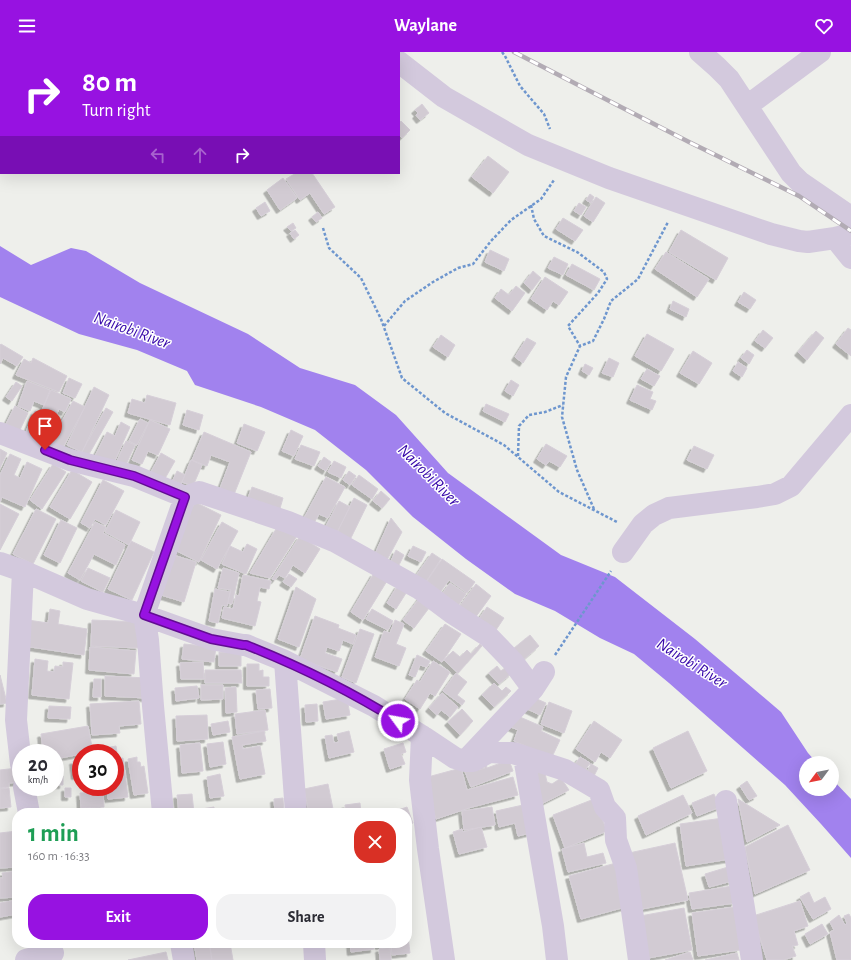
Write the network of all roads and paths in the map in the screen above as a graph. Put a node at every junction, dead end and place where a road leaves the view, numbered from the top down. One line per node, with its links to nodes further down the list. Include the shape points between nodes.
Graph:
1 (502, 52): 6 (path, via 520,86 544,114)
2 (700, 52): 5 (street, via 729,79)
3 (820, 52): 5 (street)
4 (400, 63): 6 (street, via 444,97 528,144)
5 (747, 106): 9 (street, via 791,173)
6 (561, 158): 7 (street); 8 (path, via 560,173 541,199)
7 (679, 202): 11 (street, via 799,241 808,242); 14 (path, via 638,279 611,301 593,341)
8 (531, 205): 13 (path, via 511,220 473,264 458,268 405,301); 14 (path, via 534,219 544,236 576,252 604,272 606,279 598,294 568,326)
9 (851, 217)
10 (323, 228): 13 (path, via 329,248 362,278)
11 (843, 236): 12 (street)
12 (851, 258)
13 (383, 327): 18 (path, via 402,378 445,413 504,445)
14 (580, 346): 15 (path, via 566,377)
15 (563, 404): 18 (path, via 545,412 529,415 520,426); 20 (path, via 562,416 577,470)
16 (851, 415): 21 (street, via 791,486 775,494 669,508 654,515)
17 (0, 433): 19 (street, via 70,460 134,476)
18 (518, 456): 20 (path, via 559,492)
19 (185, 497): 25 (street); 27 (street, via 199,492 288,522 334,541 420,590 488,636 513,662)
20 (594, 510): 21 (path)
21 (637, 532): 22 (street)
22 (624, 552): 27 (path)
23 (0, 563): 24 (street)
24 (23, 571): 25 (street, via 87,599); 29 (street, via 16,720)
25 (144, 615): 26 (street, via 211,639 246,645); 35 (street)
26 (284, 661): 28 (street, via 374,706); 36 (street)
27 (538, 680): 31 (street)
28 (422, 736): 31 (street, via 455,758); 43 (street, via 420,780)
29 (19, 744)
30 (524, 757): 31 (street, via 513,753 489,752 473,762); 44 (street); 45 (street, via 564,770 599,790 605,807 615,818 616,840 626,868)
31 (465, 761)
32 (26, 796): 34 (street)
33 (726, 801): 46 (street)
34 (28, 808)
35 (163, 808)
36 (296, 808)
37 (182, 948): 41 (street)
38 (314, 948): 42 (street)
39 (53, 952): 40 (street)
40 (26, 960)
41 (184, 960)
42 (315, 960)
43 (444, 960)
44 (557, 960)
45 (639, 960)
46 (752, 960)

